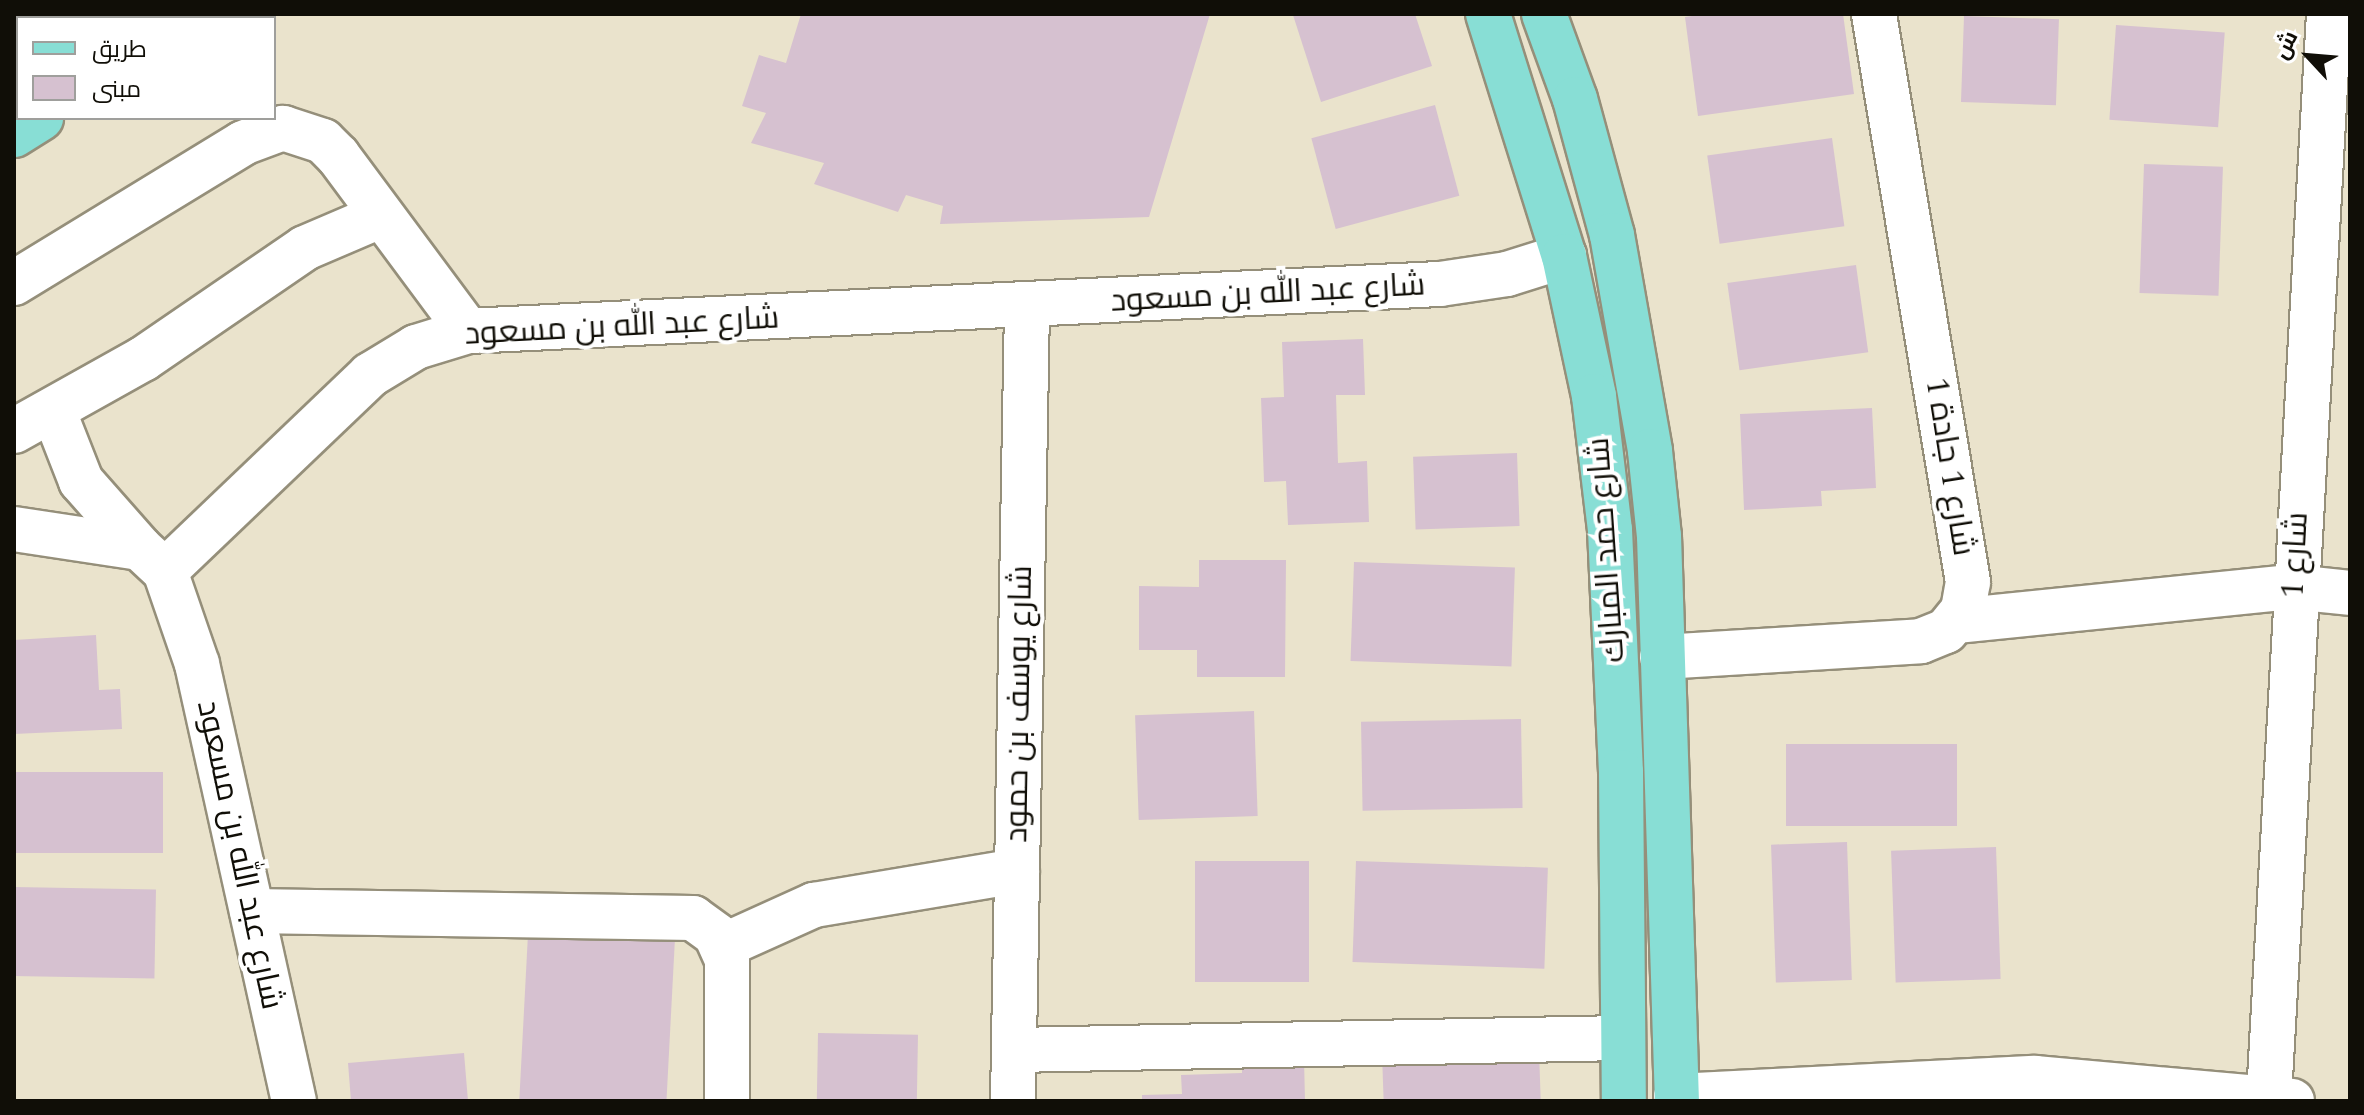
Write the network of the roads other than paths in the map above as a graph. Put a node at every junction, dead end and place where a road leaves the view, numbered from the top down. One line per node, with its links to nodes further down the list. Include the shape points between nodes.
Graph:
1 (1488, 14): 8 (main road, شارع حمد المبارك)
2 (1544, 14): 19 (main road, شارع حمد المبارك, via 1575,99 1620,279 1650,451 1659,536)
3 (1874, 14): 18 (street, شارع 1 جادة 1, via 1968,582)
4 (2329, 14): 16 (street, شارع 1)
5 (38, 120): 6 (main road)
6 (14, 135)
7 (380, 216): 9 (street, via 323,141 283,128 243,143); 11 (street); 12 (street, via 305,248 143,359)
8 (1564, 256): 10 (street, شارع عبد الله بن مسعود, via 1507,274 1440,284); 23 (main road, شارع حمد المبارك, via 1594,396 1610,530 1621,772)
9 (14, 283)
10 (1027, 308): 11 (street, شارع عبد الله بن مسعود); 20 (street, شارع يوسف بن حمود)
11 (468, 331): 15 (street, شارع عبد الله بن مسعود, via 416,347 370,375)
12 (54, 412): 13 (street); 15 (street, via 81,481)
13 (14, 431)
14 (14, 529): 15 (street)
15 (152, 560): 21 (street, شارع عبد الله بن مسعود, via 197,664)
16 (2293, 587): 17 (street); 18 (street); 26 (street, شارع 1)
17 (2350, 593)
18 (1956, 621): 19 (street, via 1921,641)
19 (1662, 657): 25 (main road, شارع حمد المبارك)
20 (1017, 871): 22 (street, via 814,905); 24 (street, شارع يوسف بن حمود)
21 (252, 911): 22 (street, via 679,916 705,925); 27 (street, شارع عبد الله بن مسعود)
22 (723, 946): 28 (street, via 729,972)
23 (1622, 1038): 24 (street); 30 (main road, شارع حمد المبارك)
24 (1014, 1050): 29 (street, شارع يوسف بن حمود)
25 (1676, 1098): 26 (street, via 2035,1078)
26 (2280, 1099)
27 (294, 1101)
28 (727, 1101)
29 (1013, 1101)
30 (1624, 1101)

